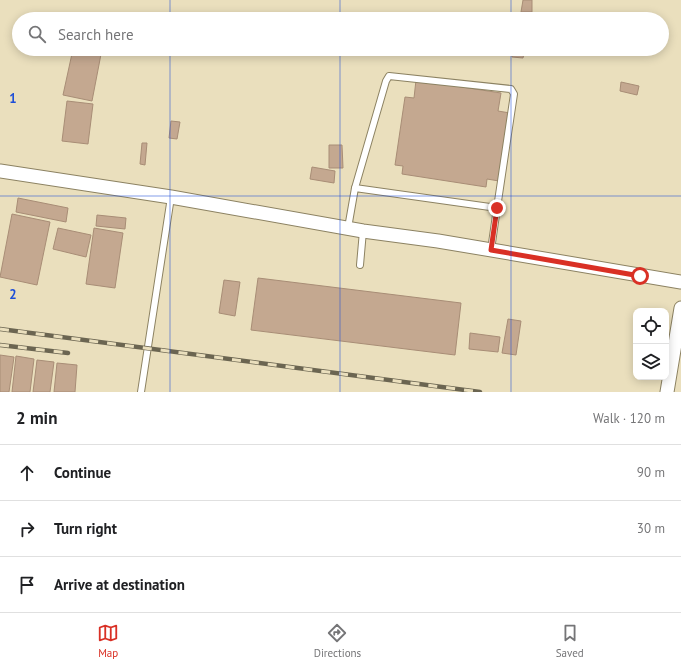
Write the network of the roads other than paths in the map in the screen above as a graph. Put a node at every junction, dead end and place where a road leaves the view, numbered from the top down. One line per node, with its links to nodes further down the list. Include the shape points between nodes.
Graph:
1 (0, 171): 3 (street)
2 (355, 188): 4 (lane); 4 (lane, via 386,81 390,76 511,89 514,94); 5 (lane)
3 (171, 198): 5 (street); 11 (lane)
4 (497, 208): 7 (lane)
5 (348, 228): 6 (street)
6 (363, 231): 7 (street); 8 (lane)
7 (491, 250): 9 (street)
8 (360, 265)
9 (681, 282)
10 (681, 308): 12 (street)
11 (141, 392)
12 (667, 392)

